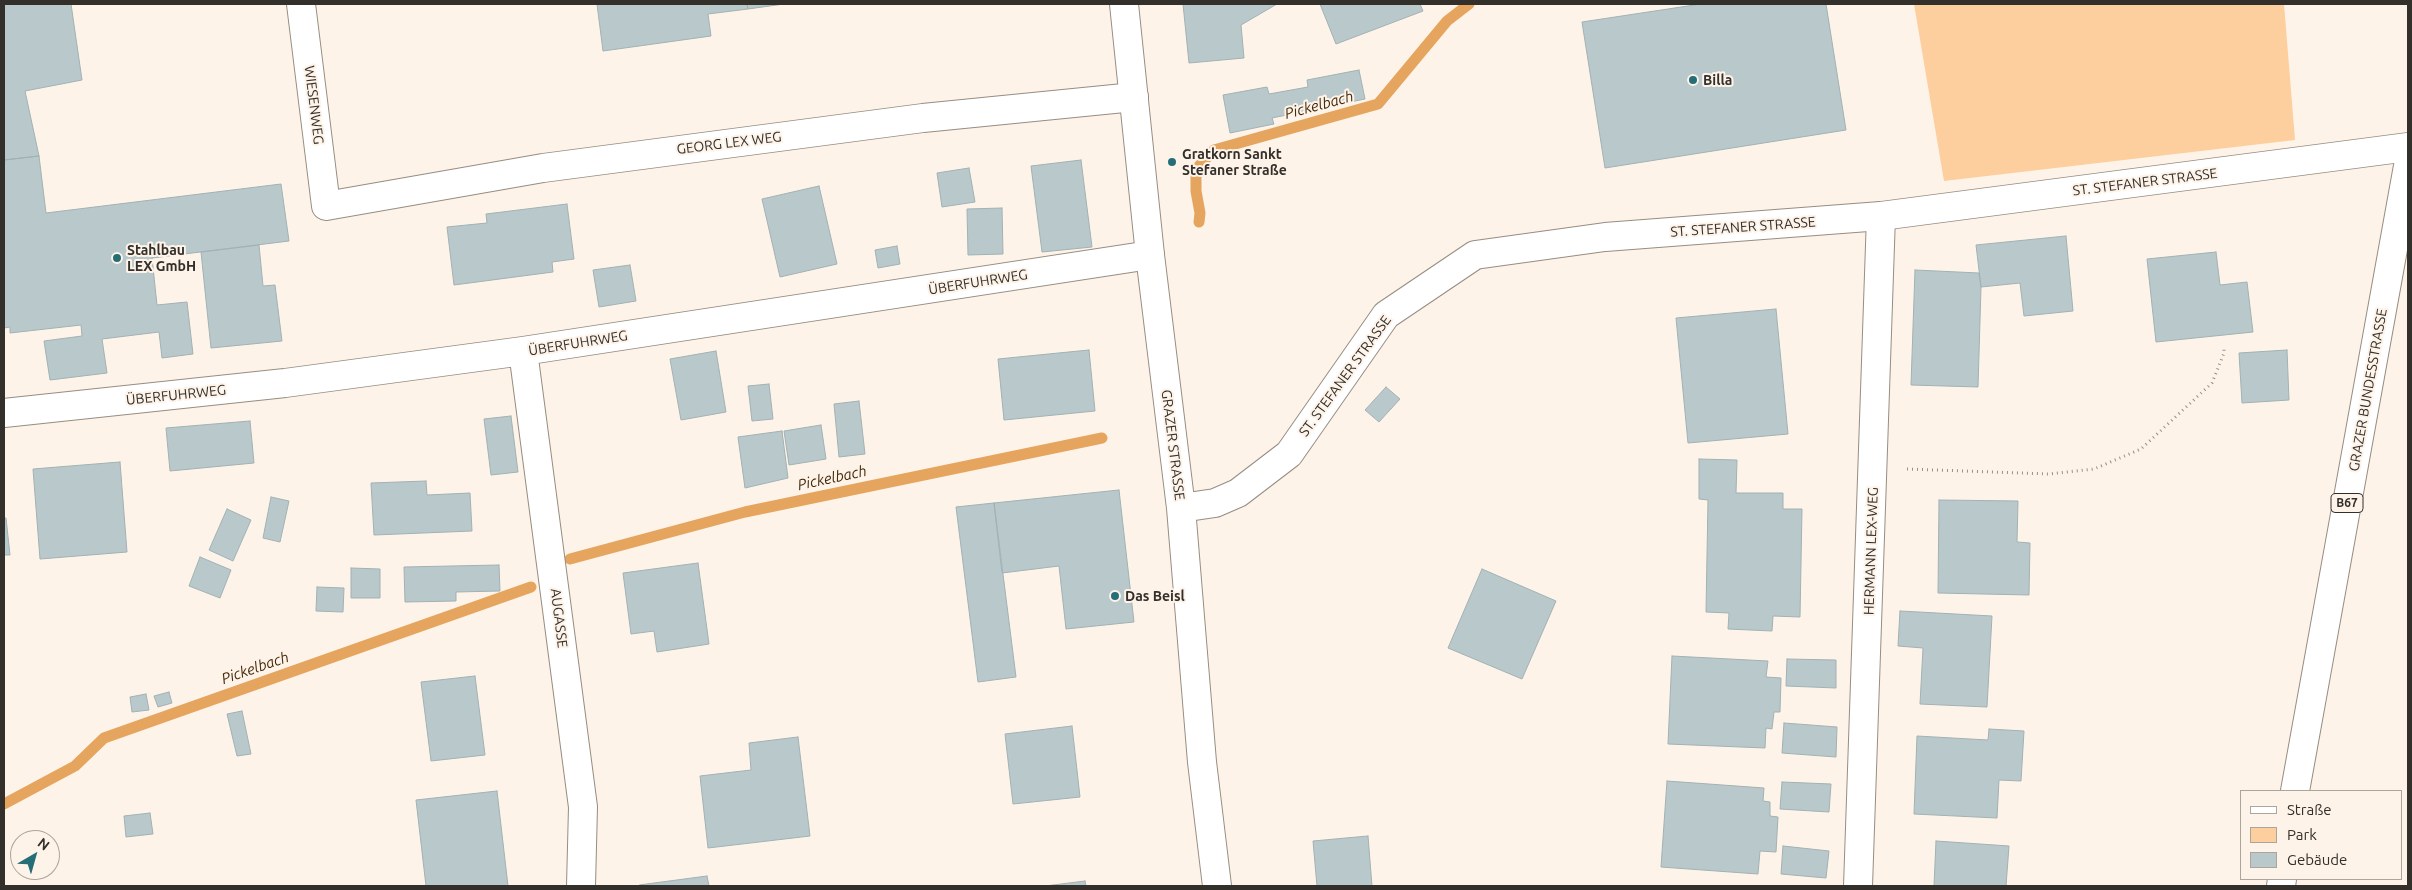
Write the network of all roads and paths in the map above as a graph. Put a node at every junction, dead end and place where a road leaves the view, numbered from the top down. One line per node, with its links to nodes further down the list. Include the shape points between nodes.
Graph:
1 (301, 4): 6 (street, WIESENWEG)
2 (1124, 4): 3 (street, GRAZER STRASSE)
3 (1134, 97): 6 (street, GEORG LEX WEG, via 923,118 543,168); 8 (street, GRAZER STRASSE)
4 (2408, 147): 7 (street, ST. STEFANER STRASSE)
5 (2408, 166): 14 (street, GRAZER BUNDESSTRASSE / B67)
6 (326, 206)
7 (1881, 216): 12 (street, HERMANN LEX-WEG); 13 (street, ST. STEFANER STRASSE, via 1605,237 1475,255 1386,315 1289,454 1238,493 1215,503)
8 (1150, 255): 10 (street, ÜBERFUHRWEG); 13 (street, GRAZER STRASSE)
9 (2224, 347): 12 (path, via 2212,383 2141,449 2094,469 2049,474)
10 (523, 351): 11 (street, ÜBERFUHRWEG, via 285,383); 15 (street, AUGASSE, via 583,808)
11 (4, 413)
12 (1874, 468): 17 (street, HERMANN LEX-WEG)
13 (1181, 508): 16 (street, GRAZER STRASSE, via 1202,762)
14 (2295, 790)
15 (581, 886)
16 (1217, 886)
17 (1858, 886)

